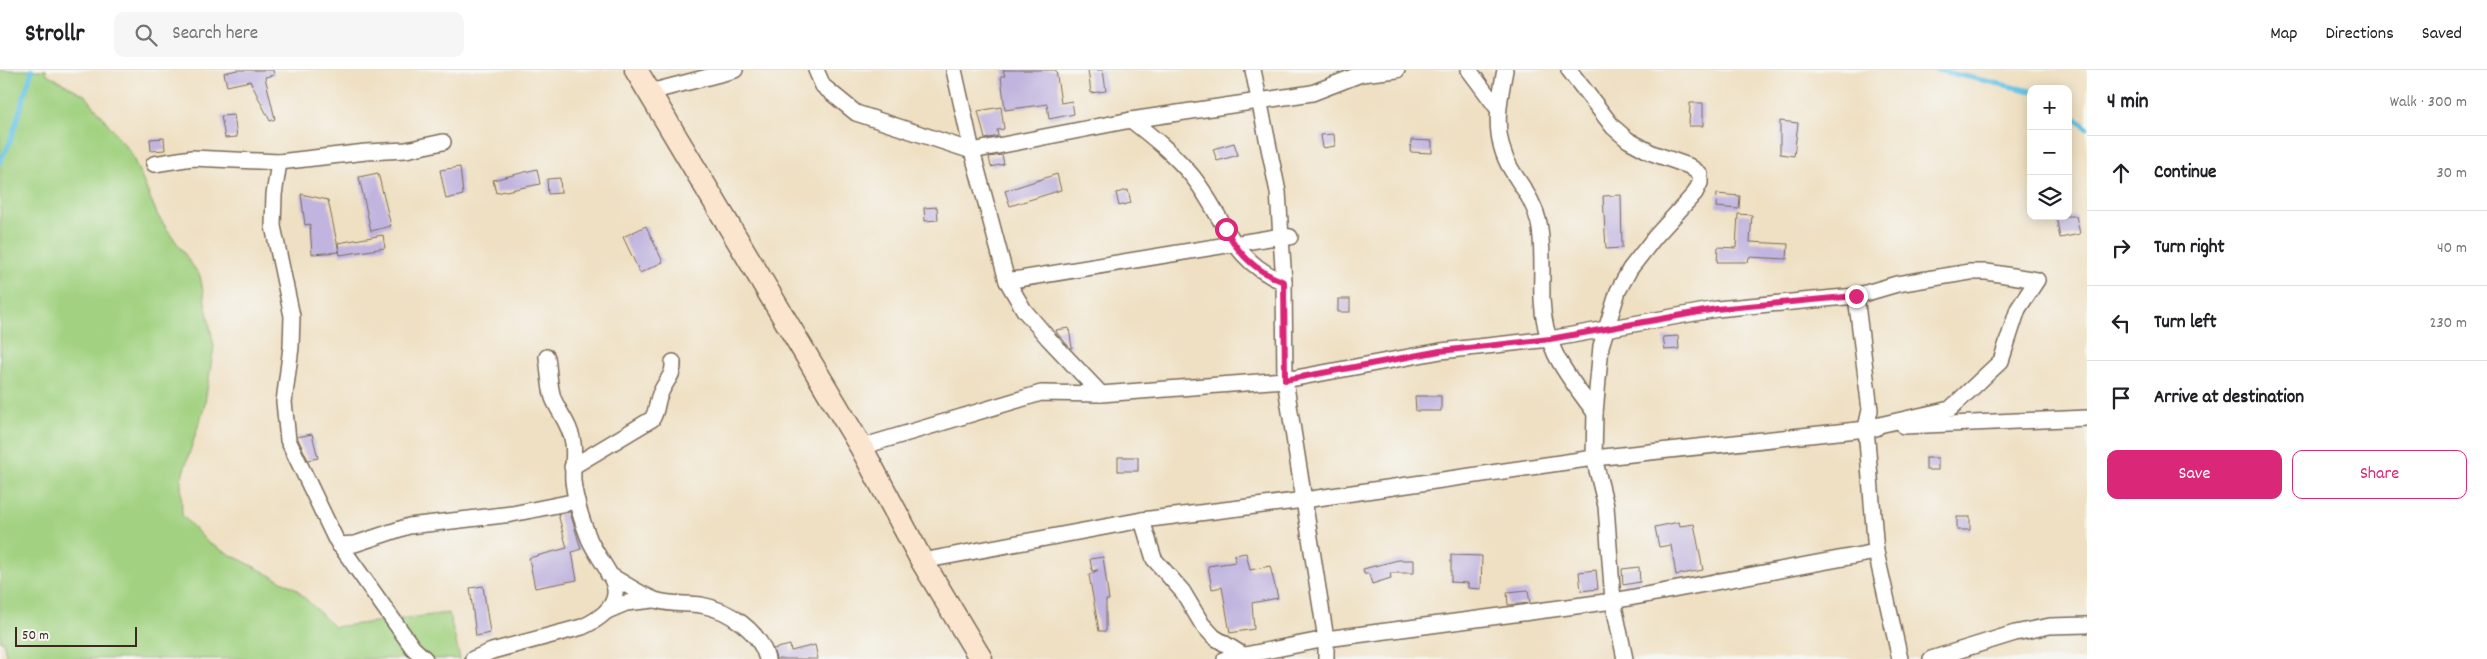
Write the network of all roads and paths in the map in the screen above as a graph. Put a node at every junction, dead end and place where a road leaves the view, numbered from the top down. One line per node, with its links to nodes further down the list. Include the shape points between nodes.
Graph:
1 (636, 70): 10 (main road)
2 (736, 70): 10 (street)
3 (816, 70): 15 (street, via 823,86 856,113)
4 (954, 70): 15 (street)
5 (1253, 70): 11 (street)
6 (1397, 70): 11 (street, via 1361,74 1312,93)
7 (1469, 70): 12 (street)
8 (1505, 70): 12 (street)
9 (1569, 70): 23 (street, via 1613,127 1628,140 1652,153 1689,166 1700,174 1696,193 1630,269 1618,291)
10 (650, 92): 32 (main road)
11 (1258, 101): 13 (street); 18 (street)
12 (1498, 109): 24 (street, via 1498,137 1504,156 1534,206 1539,224 1542,301)
13 (1132, 120): 15 (street); 19 (street, via 1176,156 1211,204)
14 (443, 142): 16 (street, via 406,150)
15 (972, 151): 20 (street)
16 (279, 162): 17 (street, via 208,158); 38 (street, via 273,226 292,316 284,402 288,440)
17 (154, 164)
18 (1286, 237): 19 (street); 21 (street)
19 (1233, 244): 20 (street); 21 (street, via 1257,268)
20 (1007, 281): 28 (street, via 1024,310)
21 (1284, 282): 27 (street)
22 (1856, 296): 23 (street, via 1716,309); 31 (street, via 1870,410); 31 (street, via 1897,284 1970,272 2037,280 2018,308 2001,361 1950,409)
23 (1606, 327): 24 (street); 29 (street, via 1601,346)
24 (1550, 339): 27 (street, via 1440,351); 29 (street, via 1558,362)
25 (547, 357): 34 (street, via 553,396 574,444)
26 (673, 362): 34 (street, via 674,370 660,392 657,411 652,419)
27 (1285, 380): 28 (street); 35 (street)
28 (1101, 394): 32 (street, via 1040,393)
29 (1595, 413): 33 (street)
30 (2087, 418): 31 (street)
31 (1866, 428): 33 (street); 39 (street)
32 (861, 447): 40 (main road)
33 (1594, 458): 35 (street); 43 (street, via 1606,506)
34 (572, 467): 36 (street)
35 (1304, 500): 37 (street); 46 (street)
36 (577, 501): 38 (street, via 512,514 409,526 355,544); 41 (street, via 588,538)
37 (1142, 520): 40 (street); 47 (street, via 1154,559 1183,592 1202,624 1214,637)
38 (339, 545): 48 (street, via 413,648)
39 (1876, 552): 43 (street); 55 (street)
40 (922, 561): 51 (main road)
41 (608, 574): 42 (street); 44 (street, via 616,589)
42 (656, 600): 44 (street, via 626,603); 50 (street, via 706,606 731,616 748,628 761,644)
43 (1613, 601): 46 (street); 54 (street)
44 (606, 611): 49 (street, via 596,621 582,627)
45 (2087, 625): 56 (street, via 2050,626 2015,633)
46 (1326, 639): 47 (street); 53 (street)
47 (1243, 655): 52 (street)
48 (425, 659)
49 (473, 659)
50 (767, 659)
51 (981, 659)
52 (1225, 659)
53 (1326, 659)
54 (1625, 659)
55 (1900, 659)
56 (1931, 659)

